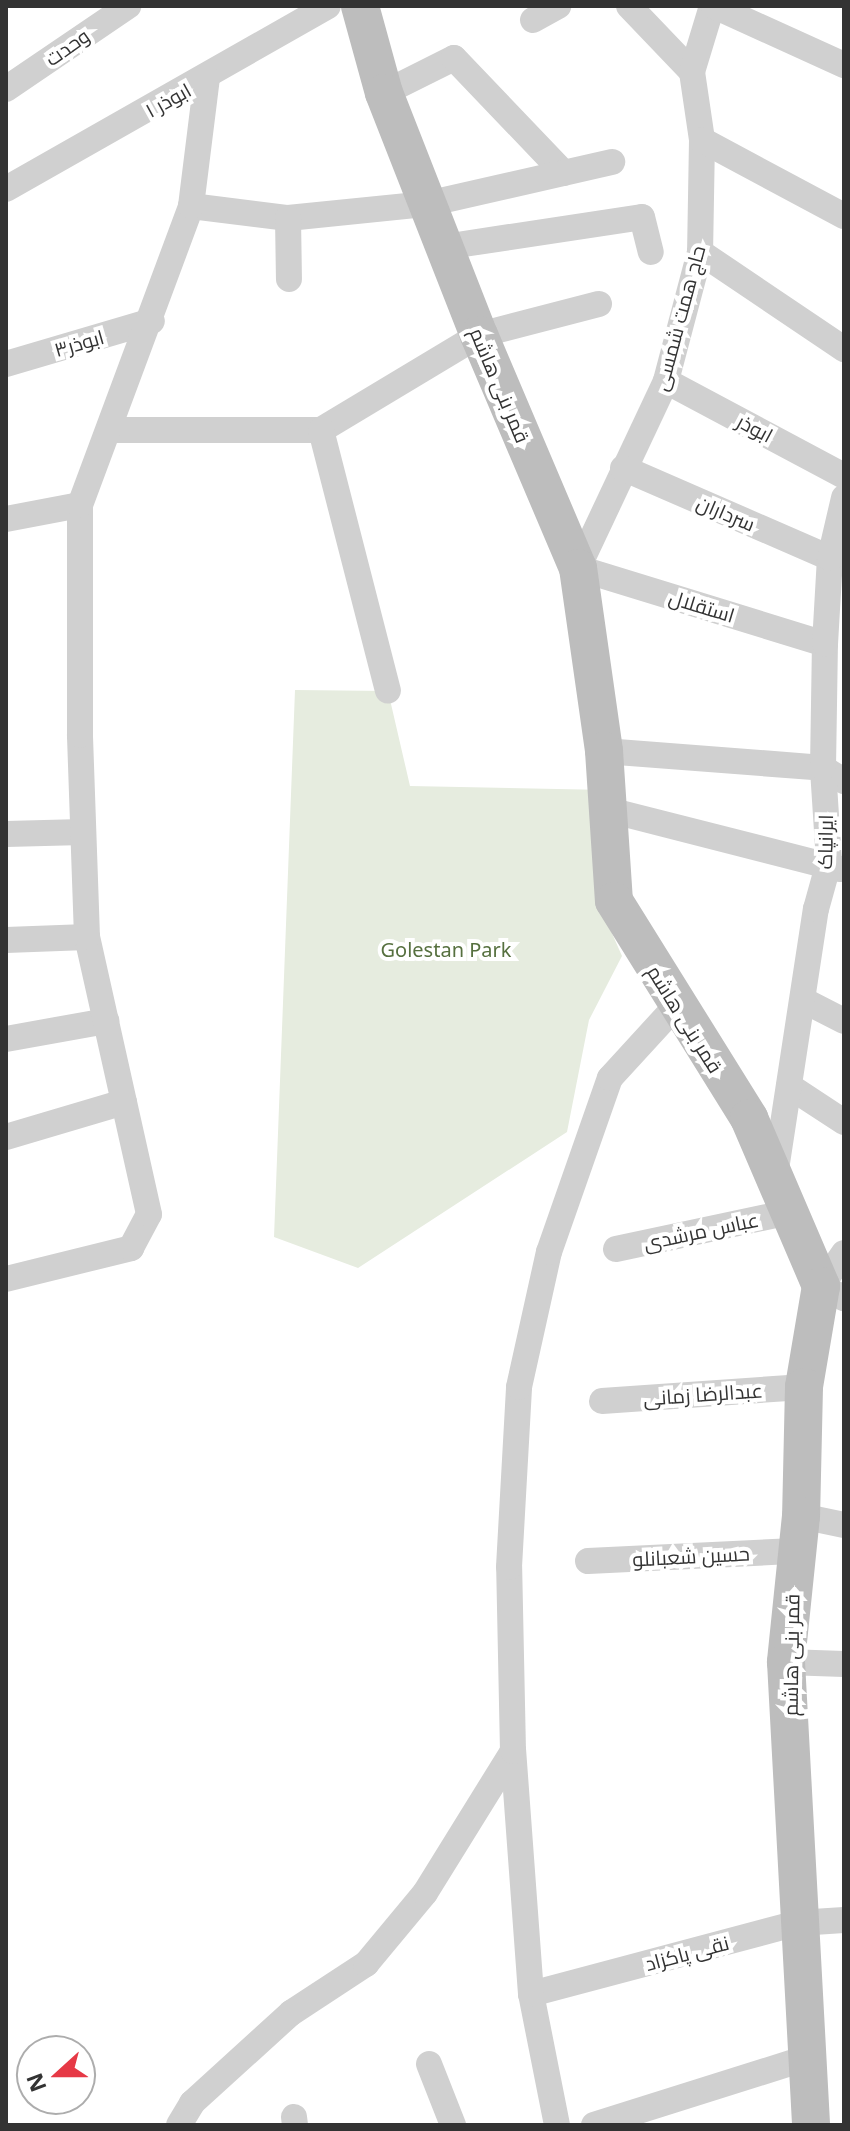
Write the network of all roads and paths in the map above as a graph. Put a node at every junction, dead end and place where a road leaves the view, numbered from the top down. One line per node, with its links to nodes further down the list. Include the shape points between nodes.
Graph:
1 (128, 6): 11 (street, وحدت)
2 (328, 6): 10 (street, ابوذر ۱)
3 (360, 6): 12 (street, قمر بنی هاشم)
4 (558, 6): 7 (street)
5 (629, 6): 9 (street)
6 (713, 6): 8 (street); 9 (street, حاج همت شمسی)
7 (533, 20)
8 (844, 65)
9 (692, 72): 13 (street, حاج همت شمسی)
10 (207, 78): 16 (street, ابوذر ۱); 18 (street)
11 (6, 89)
12 (384, 93): 15 (street, via 454,58); 17 (street, قمر بنی هاشم)
13 (702, 140): 19 (street); 23 (street, حاج همت شمسی)
14 (612, 162): 15 (street)
15 (564, 173): 17 (street)
16 (6, 189)
17 (427, 204): 20 (street); 21 (street, قمر بنی هاشم)
18 (191, 206): 20 (street); 26 (street)
19 (844, 216)
20 (288, 218): 24 (street)
21 (444, 247): 22 (street, via 642,217); 27 (street, قمر بنی هاشم)
22 (651, 252)
23 (700, 252): 28 (street); 30 (street, حاج همت شمسی)
24 (289, 279)
25 (599, 304): 27 (street)
26 (152, 321): 29 (street, ابوذر۳); 31 (street)
27 (479, 335): 32 (street); 39 (street, قمر بنی هاشم)
28 (844, 349)
29 (6, 364)
30 (666, 381): 33 (street, حاج همت شمسی); 34 (street, ابوذر)
31 (110, 430): 32 (street); 36 (street)
32 (321, 430): 42 (street)
33 (623, 468): 38 (street, سرداران); 39 (street, حاج همت شمسی)
34 (844, 476)
35 (844, 498): 38 (street, ایرانپاک)
36 (80, 505): 37 (street); 46 (street)
37 (6, 519)
38 (830, 558): 40 (street, ایرانپاک)
39 (578, 568): 41 (street, استقلال); 43 (street, قمر بنی هاشم)
40 (836, 589): 41 (street, ایرانپاک)
41 (825, 644): 44 (street, ایرانپاک)
42 (388, 691)
43 (604, 751): 44 (street); 45 (street, قمر بنی هاشم)
44 (834, 774): 48 (street, ایرانپاک)
45 (609, 810): 48 (street); 52 (street, قمر بنی هاشم, via 614,901)
46 (83, 832): 47 (street); 49 (street)
47 (6, 834)
48 (836, 867): 51 (street, ایرانپاک)
49 (87, 937): 50 (street); 53 (street)
50 (6, 940)
51 (803, 1000): 54 (street); 56 (street, ایرانپاک)
52 (675, 1007): 60 (street, قمر بنی هاشم, via 749,1118); 72 (street, via 610,1078 549,1252 519,1387 509,1567)
53 (106, 1021): 55 (street); 57 (street)
54 (844, 1021)
55 (6, 1039)
56 (789, 1086): 58 (street); 60 (street, ایرانپاک)
57 (124, 1102): 59 (street); 63 (street, via 149,1214 131,1248)
58 (844, 1122)
59 (6, 1137)
60 (780, 1198): 61 (street, عباس مرشدی); 64 (street, قمر بنی هاشم)
61 (616, 1249)
62 (844, 1253): 64 (street)
63 (6, 1279)
64 (832, 1292): 65 (street, قمر بنی هاشم)
65 (804, 1387): 66 (street, عبدالرضا زمانی); 68 (street, قمر بنی هاشم)
66 (602, 1401)
67 (844, 1525): 68 (street, حسین شعبانلو)
68 (798, 1533): 69 (street, حسین شعبانلو); 70 (street, قمر بنی هاشم)
69 (588, 1561)
70 (786, 1662): 71 (street); 74 (street, قمر بنی هاشم)
71 (844, 1664)
72 (513, 1751): 75 (street); 78 (street, via 425,1893 366,1964 291,2013 192,2103)
73 (844, 1920): 74 (street, نقی پاکزاد)
74 (798, 1923): 75 (street, نقی پاکزاد); 76 (street, قمر بنی هاشم)
75 (531, 1994): 80 (street)
76 (807, 2058): 81 (street); 82 (street, قمر بنی هاشم)
77 (429, 2064): 79 (street)
78 (179, 2125)
79 (453, 2125)
80 (557, 2125)
81 (594, 2125)
82 (811, 2125)

